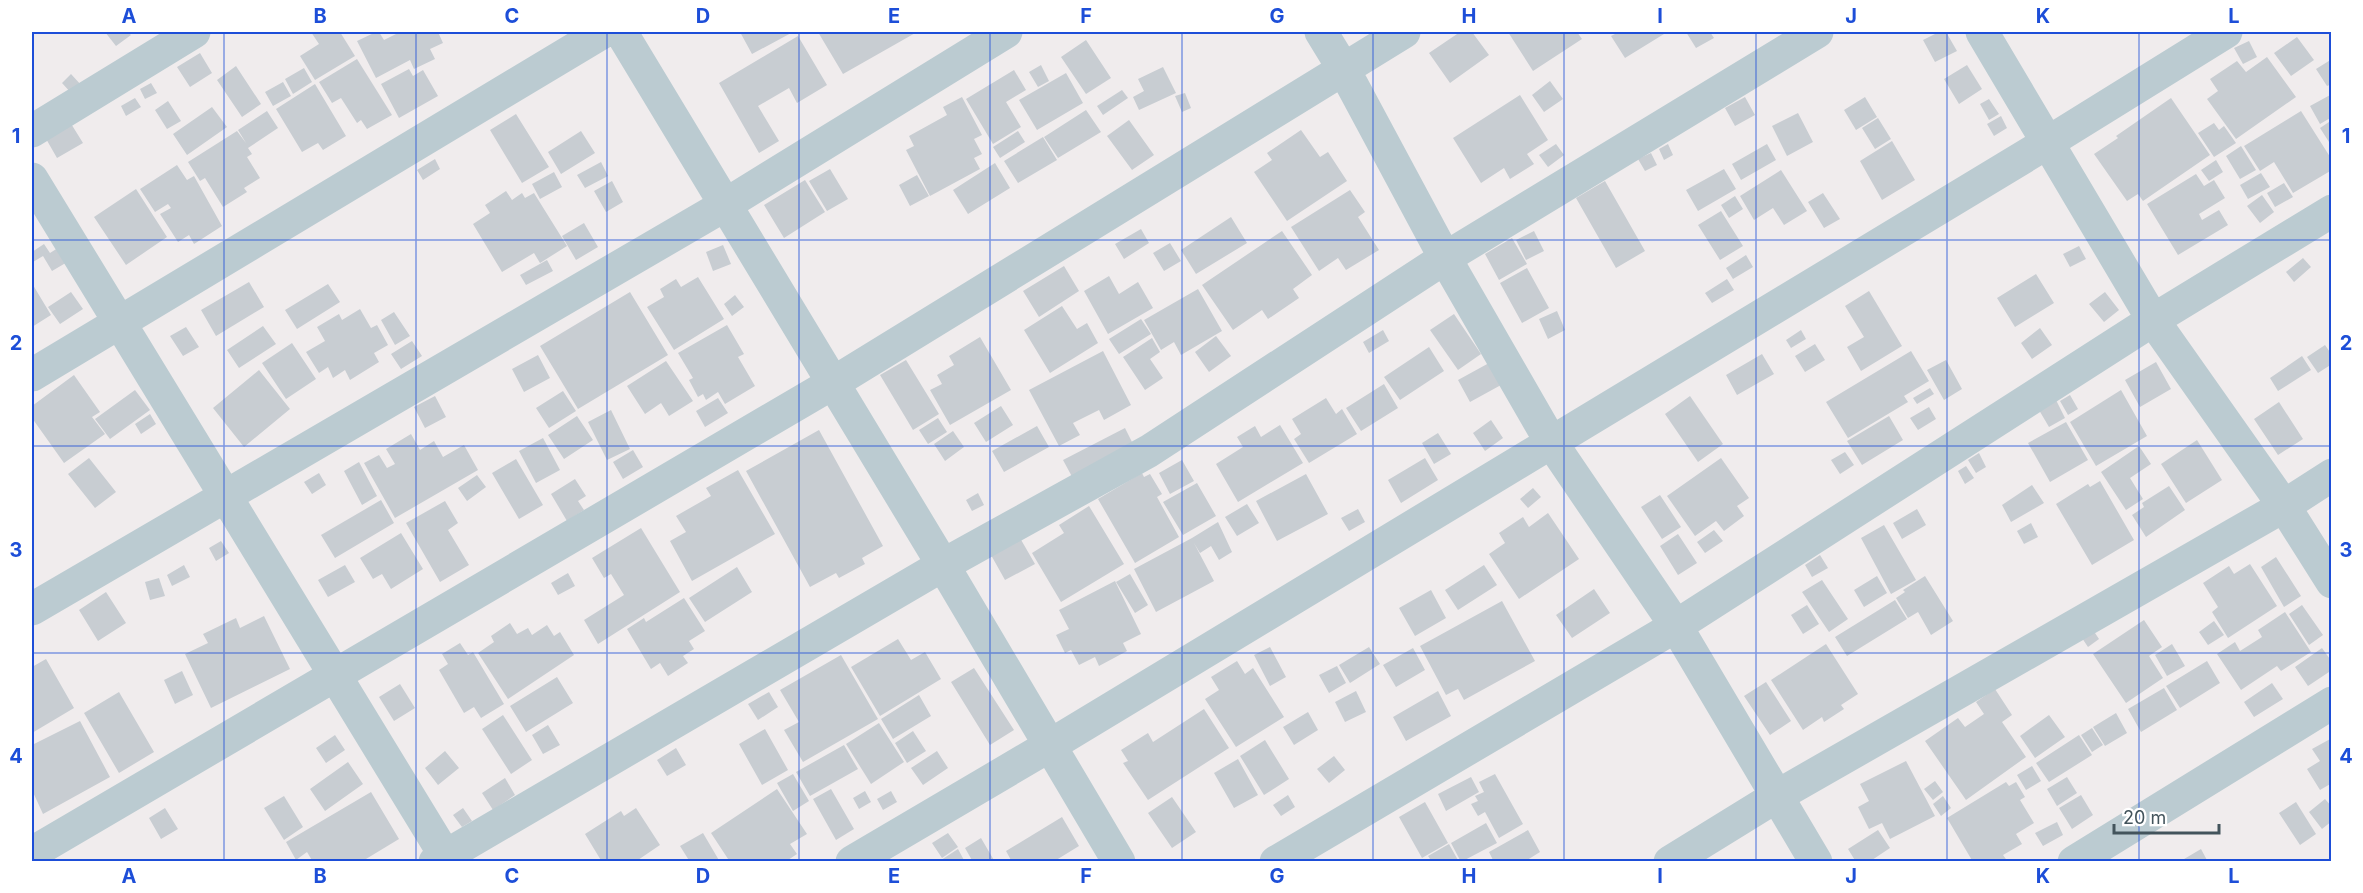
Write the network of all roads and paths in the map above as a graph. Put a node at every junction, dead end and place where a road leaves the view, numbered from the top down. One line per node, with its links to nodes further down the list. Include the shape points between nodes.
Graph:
1 (194, 32): 11 (street)
2 (603, 32): 18 (street)
3 (621, 32): 14 (street)
4 (1006, 32): 14 (street)
5 (1321, 32): 10 (street)
6 (1404, 32): 10 (street)
7 (1817, 32): 16 (street)
8 (1982, 32): 12 (street)
9 (2226, 32): 12 (street)
10 (1343, 68): 16 (street); 20 (street)
11 (32, 131)
12 (2047, 142): 17 (street); 21 (street)
13 (32, 179): 18 (street)
14 (725, 205): 20 (street); 23 (street)
15 (2331, 211): 17 (street)
16 (1445, 258): 21 (street); 25 (street, via 1149,451)
17 (2153, 320): 24 (street); 28 (street)
18 (120, 322): 19 (street); 23 (street)
19 (32, 375)
20 (832, 383): 25 (street); 29 (street)
21 (1551, 442): 28 (street); 31 (street)
22 (2331, 474): 24 (street)
23 (226, 496): 27 (street); 29 (street)
24 (2284, 506): 26 (street); 32 (street)
25 (943, 565): 31 (street); 34 (street)
26 (2331, 582)
27 (32, 609)
28 (1676, 626): 32 (street); 37 (street)
29 (335, 674): 33 (street); 34 (street)
30 (2331, 703): 40 (street)
31 (1049, 746): 35 (street); 36 (street)
32 (1777, 796): 38 (street); 39 (street)
33 (32, 853)
34 (443, 859)
35 (852, 861)
36 (1119, 861)
37 (1276, 861)
38 (1670, 861)
39 (1816, 861)
40 (2074, 861)

